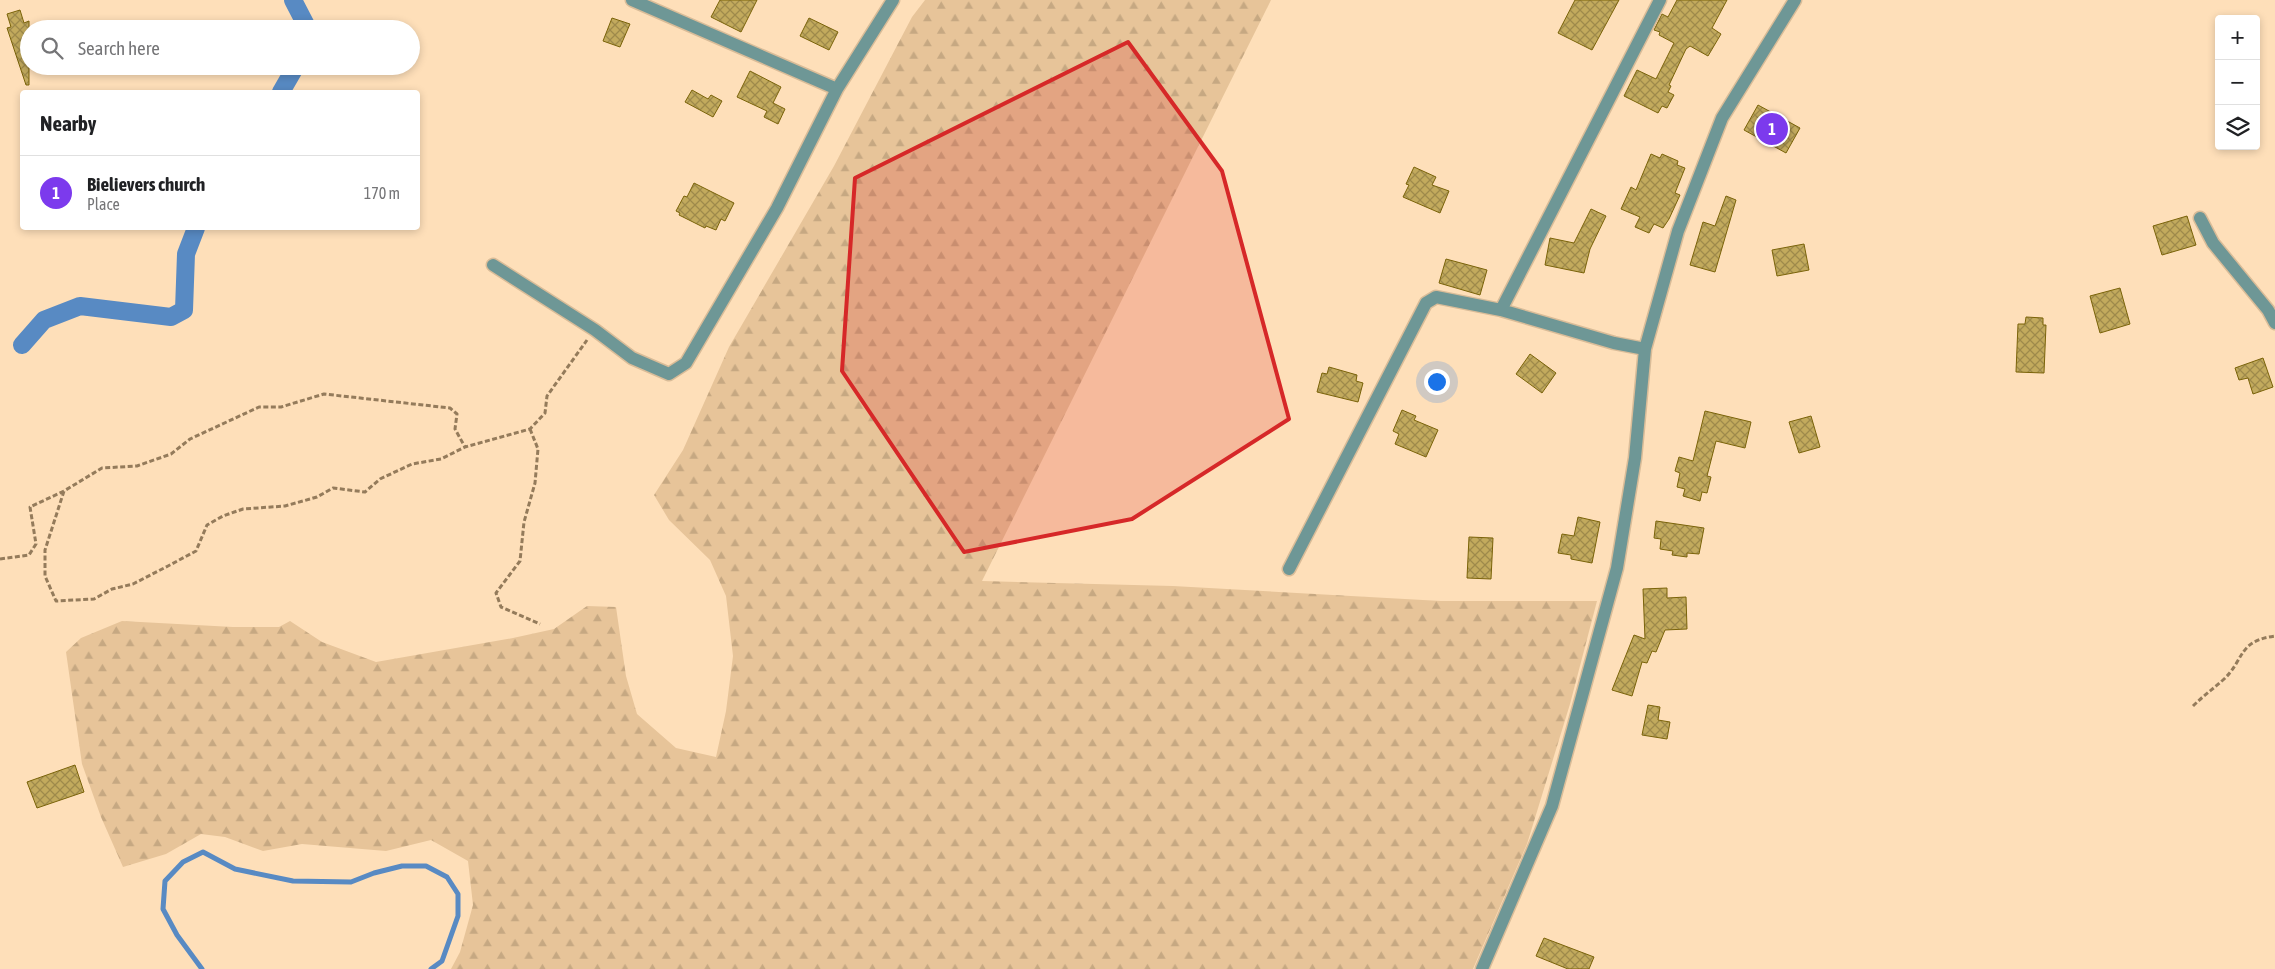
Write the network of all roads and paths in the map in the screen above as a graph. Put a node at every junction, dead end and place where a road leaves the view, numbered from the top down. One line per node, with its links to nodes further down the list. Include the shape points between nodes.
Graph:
1 (632, 0): 5 (street)
2 (893, 0): 5 (street)
3 (1660, 0): 8 (street)
4 (1795, 0): 11 (street, via 1722,118 1678,231)
5 (837, 89): 10 (street, via 777,208 686,363 670,374 632,358)
6 (2200, 218): 9 (street, via 2213,243)
7 (493, 266): 10 (street)
8 (1501, 310): 11 (street, via 1614,343); 16 (street, via 1436,297 1426,303)
9 (2275, 323)
10 (595, 330): 12 (path, via 547,396 545,413)
11 (1646, 349): 20 (street, via 1635,458 1617,568 1552,806)
12 (530, 429): 13 (path); 17 (path, via 538,448 535,483 524,522 520,561 496,593 501,607)
13 (465, 446): 14 (path, via 455,429 457,414 450,408 324,394 281,407 259,407 190,439 171,454 137,466 102,468); 14 (path, via 441,459 412,464 380,479 365,492 333,488 285,506 243,509 222,516 207,525 196,551 132,584 112,589 94,599 56,600 45,576 45,550)
14 (64, 491): 15 (path, via 30,507 36,544 29,555)
15 (0, 559)
16 (1289, 569)
17 (540, 624)
18 (2275, 636): 19 (path, via 2251,643 2224,679)
19 (2193, 706)
20 (1482, 969)

